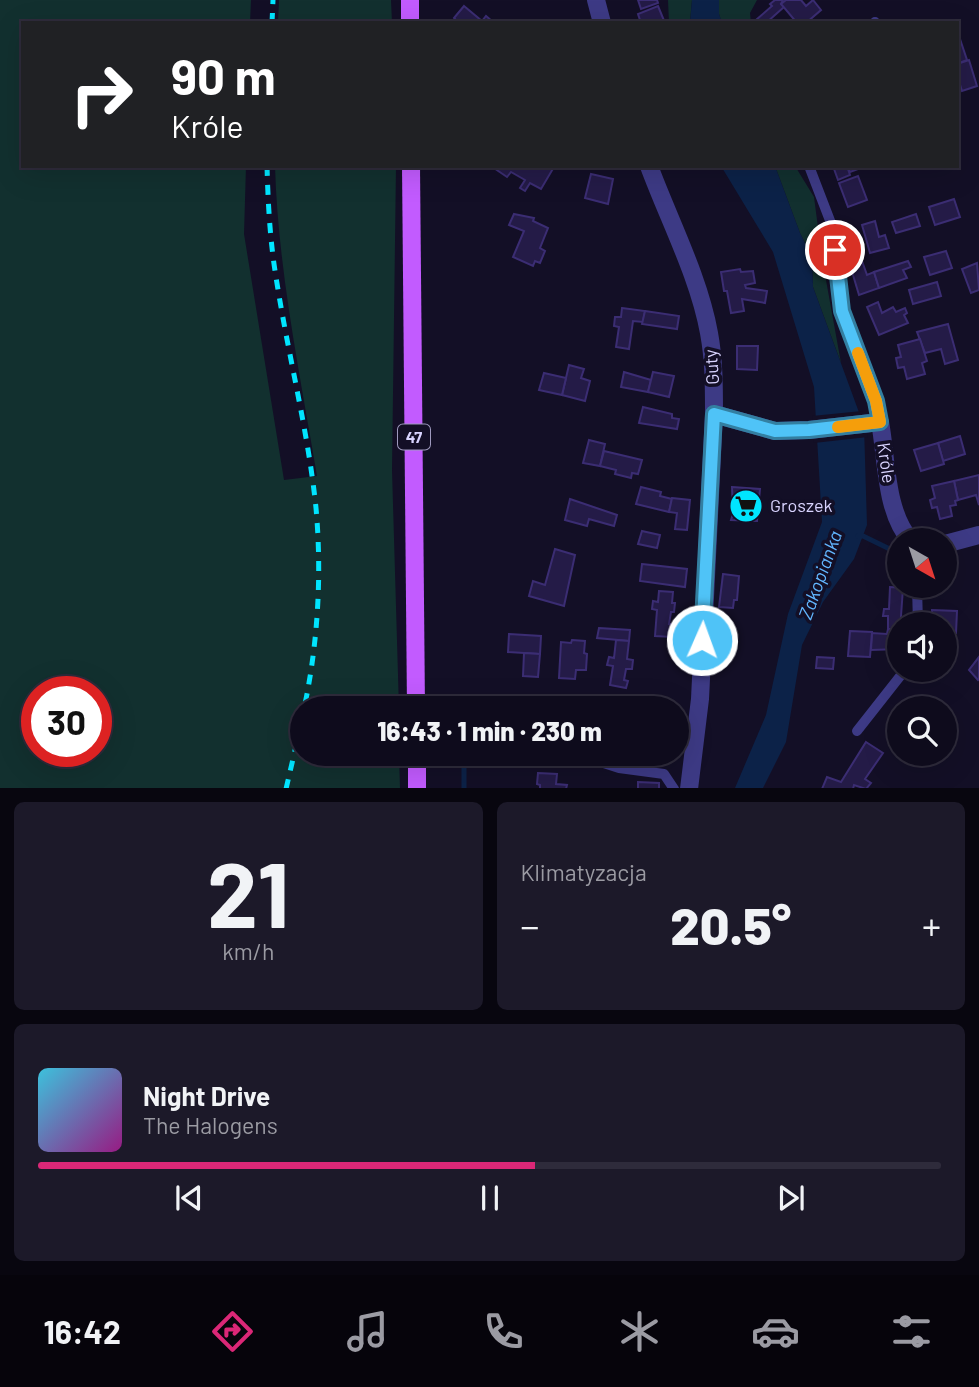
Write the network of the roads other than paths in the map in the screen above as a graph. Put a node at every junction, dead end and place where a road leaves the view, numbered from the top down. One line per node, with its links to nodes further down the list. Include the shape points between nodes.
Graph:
1 (410, 0): 3 (main road)
2 (596, 0): 4 (street)
3 (410, 21)
4 (601, 21)
5 (411, 168): 14 (main road, 47)
6 (650, 168): 8 (street, Guty, via 709,331 715,367)
7 (810, 168): 9 (lane, via 834,231 842,311 876,401)
8 (714, 414): 9 (street, Króle, via 775,431); 20 (street, Guty, via 700,699)
9 (877, 423): 10 (street, Króle, via 893,508)
10 (902, 528)
11 (979, 535): 12 (street)
12 (957, 541)
13 (896, 682): 15 (lane)
14 (416, 696)
15 (857, 731)
16 (416, 766): 18 (main road)
17 (613, 766): 19 (lane, via 664,775)
18 (417, 788)
19 (673, 788)
20 (689, 788)

